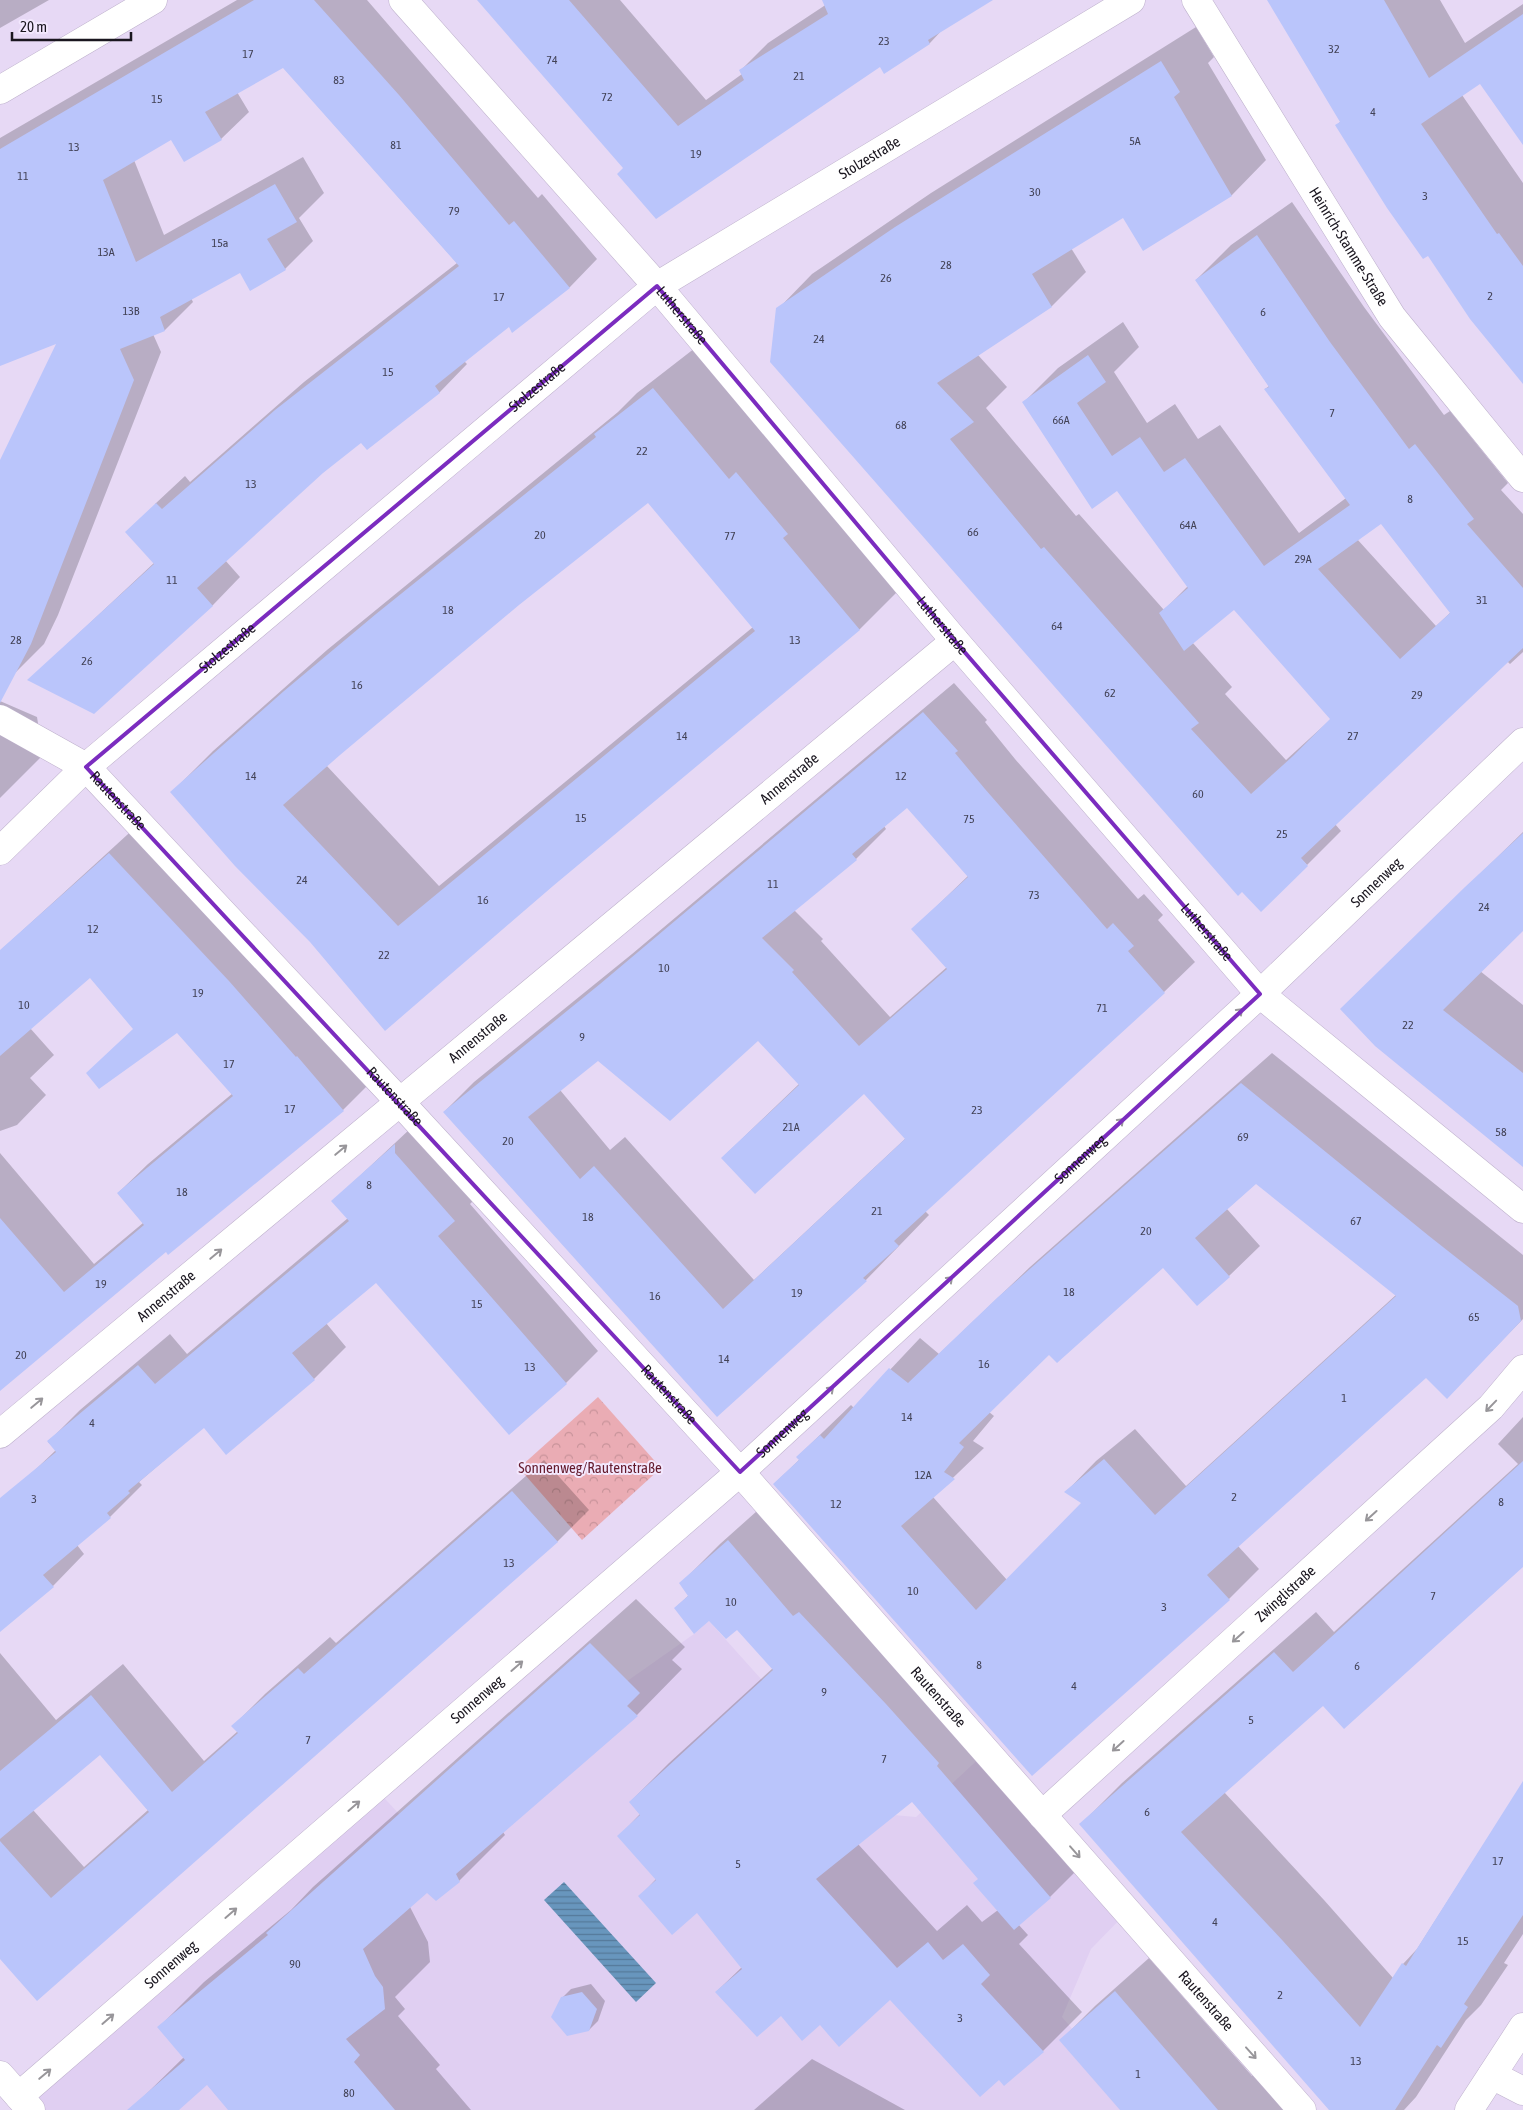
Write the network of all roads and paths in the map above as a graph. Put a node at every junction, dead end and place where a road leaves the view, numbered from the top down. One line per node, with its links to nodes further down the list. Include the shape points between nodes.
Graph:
1 (153, 0): 5 (street)
2 (403, 0): 6 (street, Lutherstraße)
3 (1131, 0): 6 (street, Stolzestraße)
4 (1196, 0): 7 (street, Heinrich-Stamme-Straße, via 1392,317)
5 (0, 90)
6 (657, 286): 8 (street, Lutherstraße); 11 (street, Stolzestraße)
7 (1523, 478)
8 (955, 641): 13 (street, Lutherstraße); 14 (street, Annenstraße)
9 (0, 719): 11 (street, Rautenstraße)
10 (1523, 742): 13 (street, Sonnenweg)
11 (86, 767): 12 (street, Stolzestraße); 14 (street, Rautenstraße)
12 (0, 851)
13 (1260, 994): 15 (street, Lutherstraße); 18 (street, Sonnenweg, one-way to 13)
14 (399, 1101): 17 (street, Annenstraße, one-way to 14); 18 (street, Rautenstraße)
15 (1523, 1209)
16 (1523, 1369): 19 (street, Zwinglistraße, one-way to 19, via 1491,1407)
17 (0, 1434)
18 (740, 1472): 19 (street, Rautenstraße); 24 (street, Sonnenweg, one-way to 18)
19 (1042, 1815): 25 (street, Rautenstraße, one-way to 25)
20 (1523, 2027): 22 (street)
21 (0, 2075): 24 (street)
22 (1492, 2075): 23 (street); 26 (street)
23 (1523, 2091)
24 (24, 2103)
25 (1302, 2110)
26 (1468, 2110)

